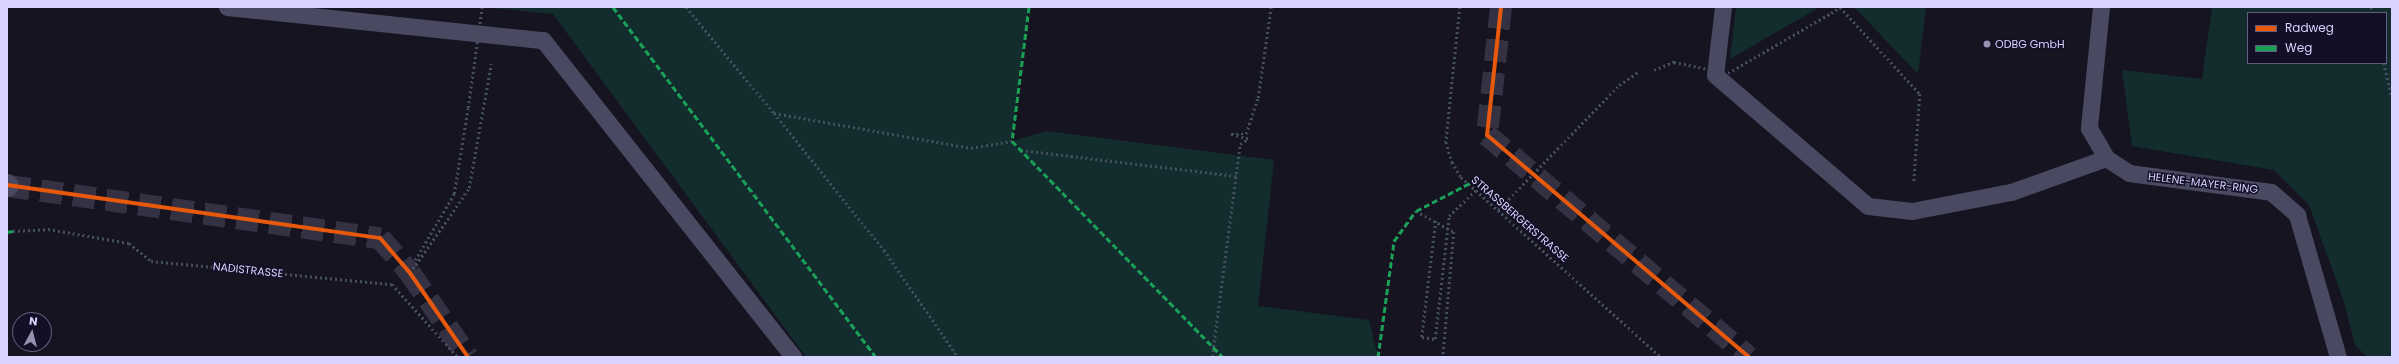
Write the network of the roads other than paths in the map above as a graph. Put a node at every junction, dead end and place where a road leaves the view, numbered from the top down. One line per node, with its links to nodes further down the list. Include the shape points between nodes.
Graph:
1 (227, 7): 5 (lane, via 543,40)
2 (1723, 7): 4 (lane, via 1715,75 1868,206 1912,211 2011,192)
3 (2101, 7): 4 (lane, HELENE-MAYER-RING, via 2091,85 2090,128)
4 (2106, 158): 6 (lane, HELENE-MAYER-RING, via 2129,173 2271,192 2297,215)
5 (793, 357)
6 (2338, 357)

